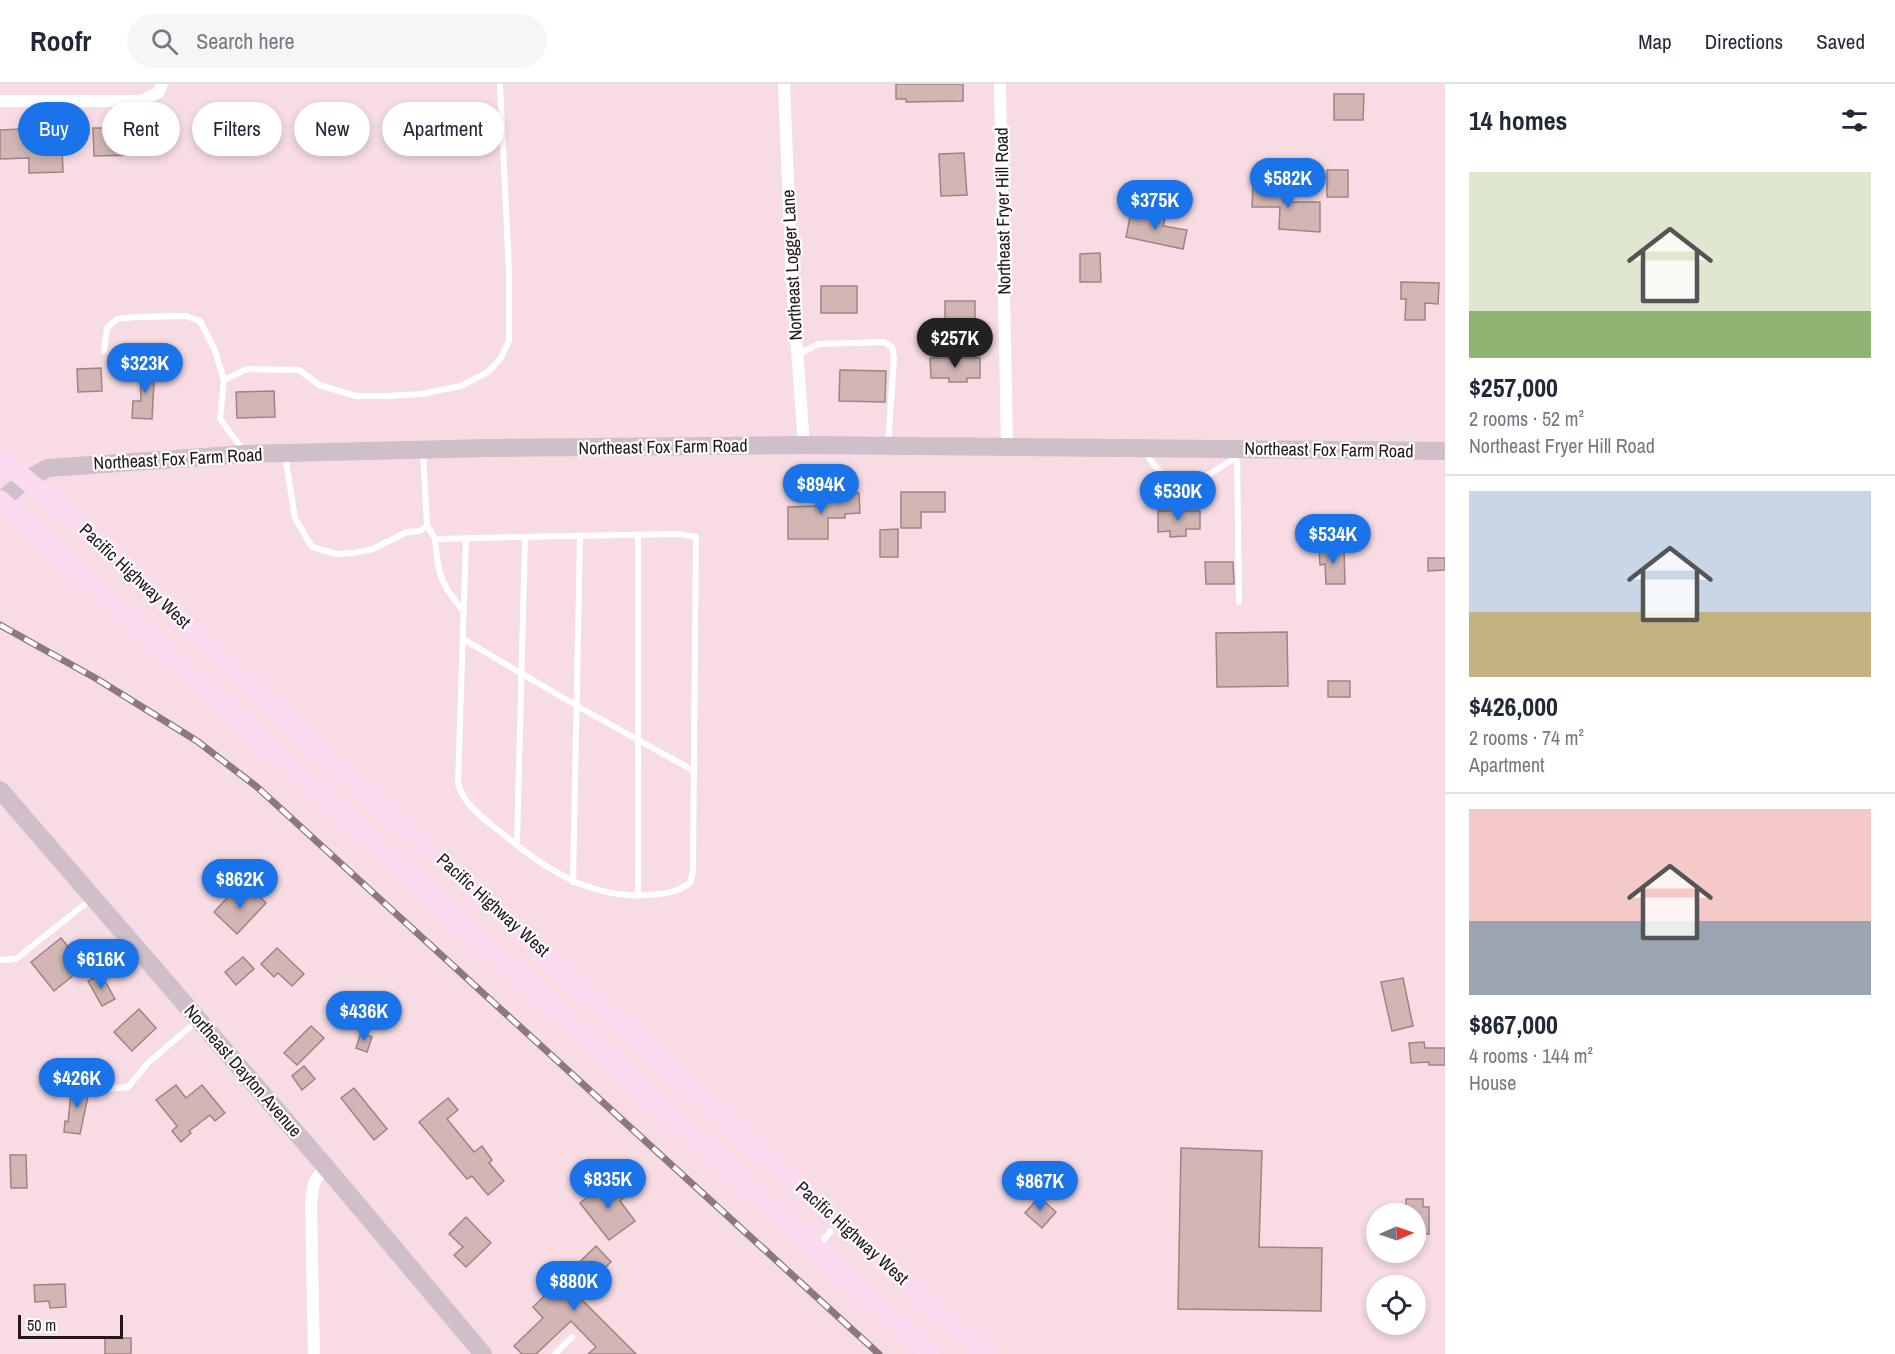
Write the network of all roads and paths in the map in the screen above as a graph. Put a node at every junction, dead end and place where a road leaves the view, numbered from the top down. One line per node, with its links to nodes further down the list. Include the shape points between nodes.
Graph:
1 (500, 84): 8 (lane, via 509,271 508,340 501,358 488,372 461,386 386,396 356,396 319,385 299,370 247,369)
2 (784, 84): 7 (street, Northeast Logger Lane)
3 (1000, 84): 11 (street, Northeast Fryer Hill Road)
4 (160, 88): 5 (street, via 141,101)
5 (0, 101)
6 (104, 351): 8 (lane, via 107,328 117,320 186,316 200,321 207,330)
7 (798, 356): 9 (street, Northeast Logger Lane); 10 (lane, via 818,344 884,342 892,347)
8 (224, 380): 17 (lane, via 220,419)
9 (804, 445): 10 (street, Northeast Fox Farm Road); 13 (street, Northeast Fox Farm Road)
10 (888, 446): 11 (street, Northeast Fox Farm Road)
11 (1007, 447): 12 (street, Northeast Fox Farm Road)
12 (1143, 448): 16 (street, Northeast Fox Farm Road); 16 (lane, via 1155,469 1174,482 1188,484 1197,482)
13 (423, 449): 15 (street, Northeast Fox Farm Road); 21 (lane)
14 (1445, 451): 16 (street, Northeast Fox Farm Road)
15 (284, 453): 17 (street, Northeast Fox Farm Road); 21 (lane, via 295,518 312,547 337,554 354,553 373,549 407,532 420,531)
16 (1237, 453): 27 (lane)
17 (246, 454): 19 (street, Northeast Fox Farm Road, via 62,466)
18 (0, 458): 19 (main road, Pacific Highway West)
19 (27, 479): 20 (street, Northeast Fox Farm Road); 43 (main road, Pacific Highway West, via 109,549 251,687)
20 (0, 500): 44 (main road, Pacific Highway West)
21 (427, 525): 26 (lane)
22 (638, 535): 23 (lane); 32 (lane); 33 (lane, via 696,537)
23 (580, 536): 24 (lane); 31 (lane)
24 (525, 537): 25 (lane); 30 (lane)
25 (466, 538): 26 (lane); 28 (lane)
26 (435, 539): 28 (lane, via 442,583)
27 (1239, 602)
28 (464, 612): 29 (lane)
29 (463, 639): 30 (lane); 35 (lane, via 458,784 470,807)
30 (522, 673): 31 (lane); 35 (lane)
31 (577, 706): 32 (lane); 36 (lane)
32 (638, 740): 33 (lane); 37 (lane)
33 (694, 771): 37 (lane, via 690,884 679,891)
34 (0, 790): 38 (street, Northeast Dayton Avenue)
35 (517, 845): 36 (lane)
36 (573, 882): 37 (lane, via 608,894)
37 (638, 896)
38 (93, 898): 39 (lane, via 16,959); 40 (street, Northeast Dayton Avenue)
39 (0, 960)
40 (199, 1020): 41 (lane, via 148,1063 128,1087); 42 (street, Northeast Dayton Avenue)
41 (106, 1089)
42 (325, 1166): 46 (street, via 315,1183 311,1203); 47 (street, Northeast Dayton Avenue)
43 (839, 1222): 44 (lane); 50 (main road, Pacific Highway West)
44 (816, 1249): 49 (main road, Pacific Highway West)
45 (572, 1337): 48 (lane)
46 (314, 1354)
47 (483, 1354)
48 (555, 1354)
49 (931, 1354)
50 (984, 1354)

